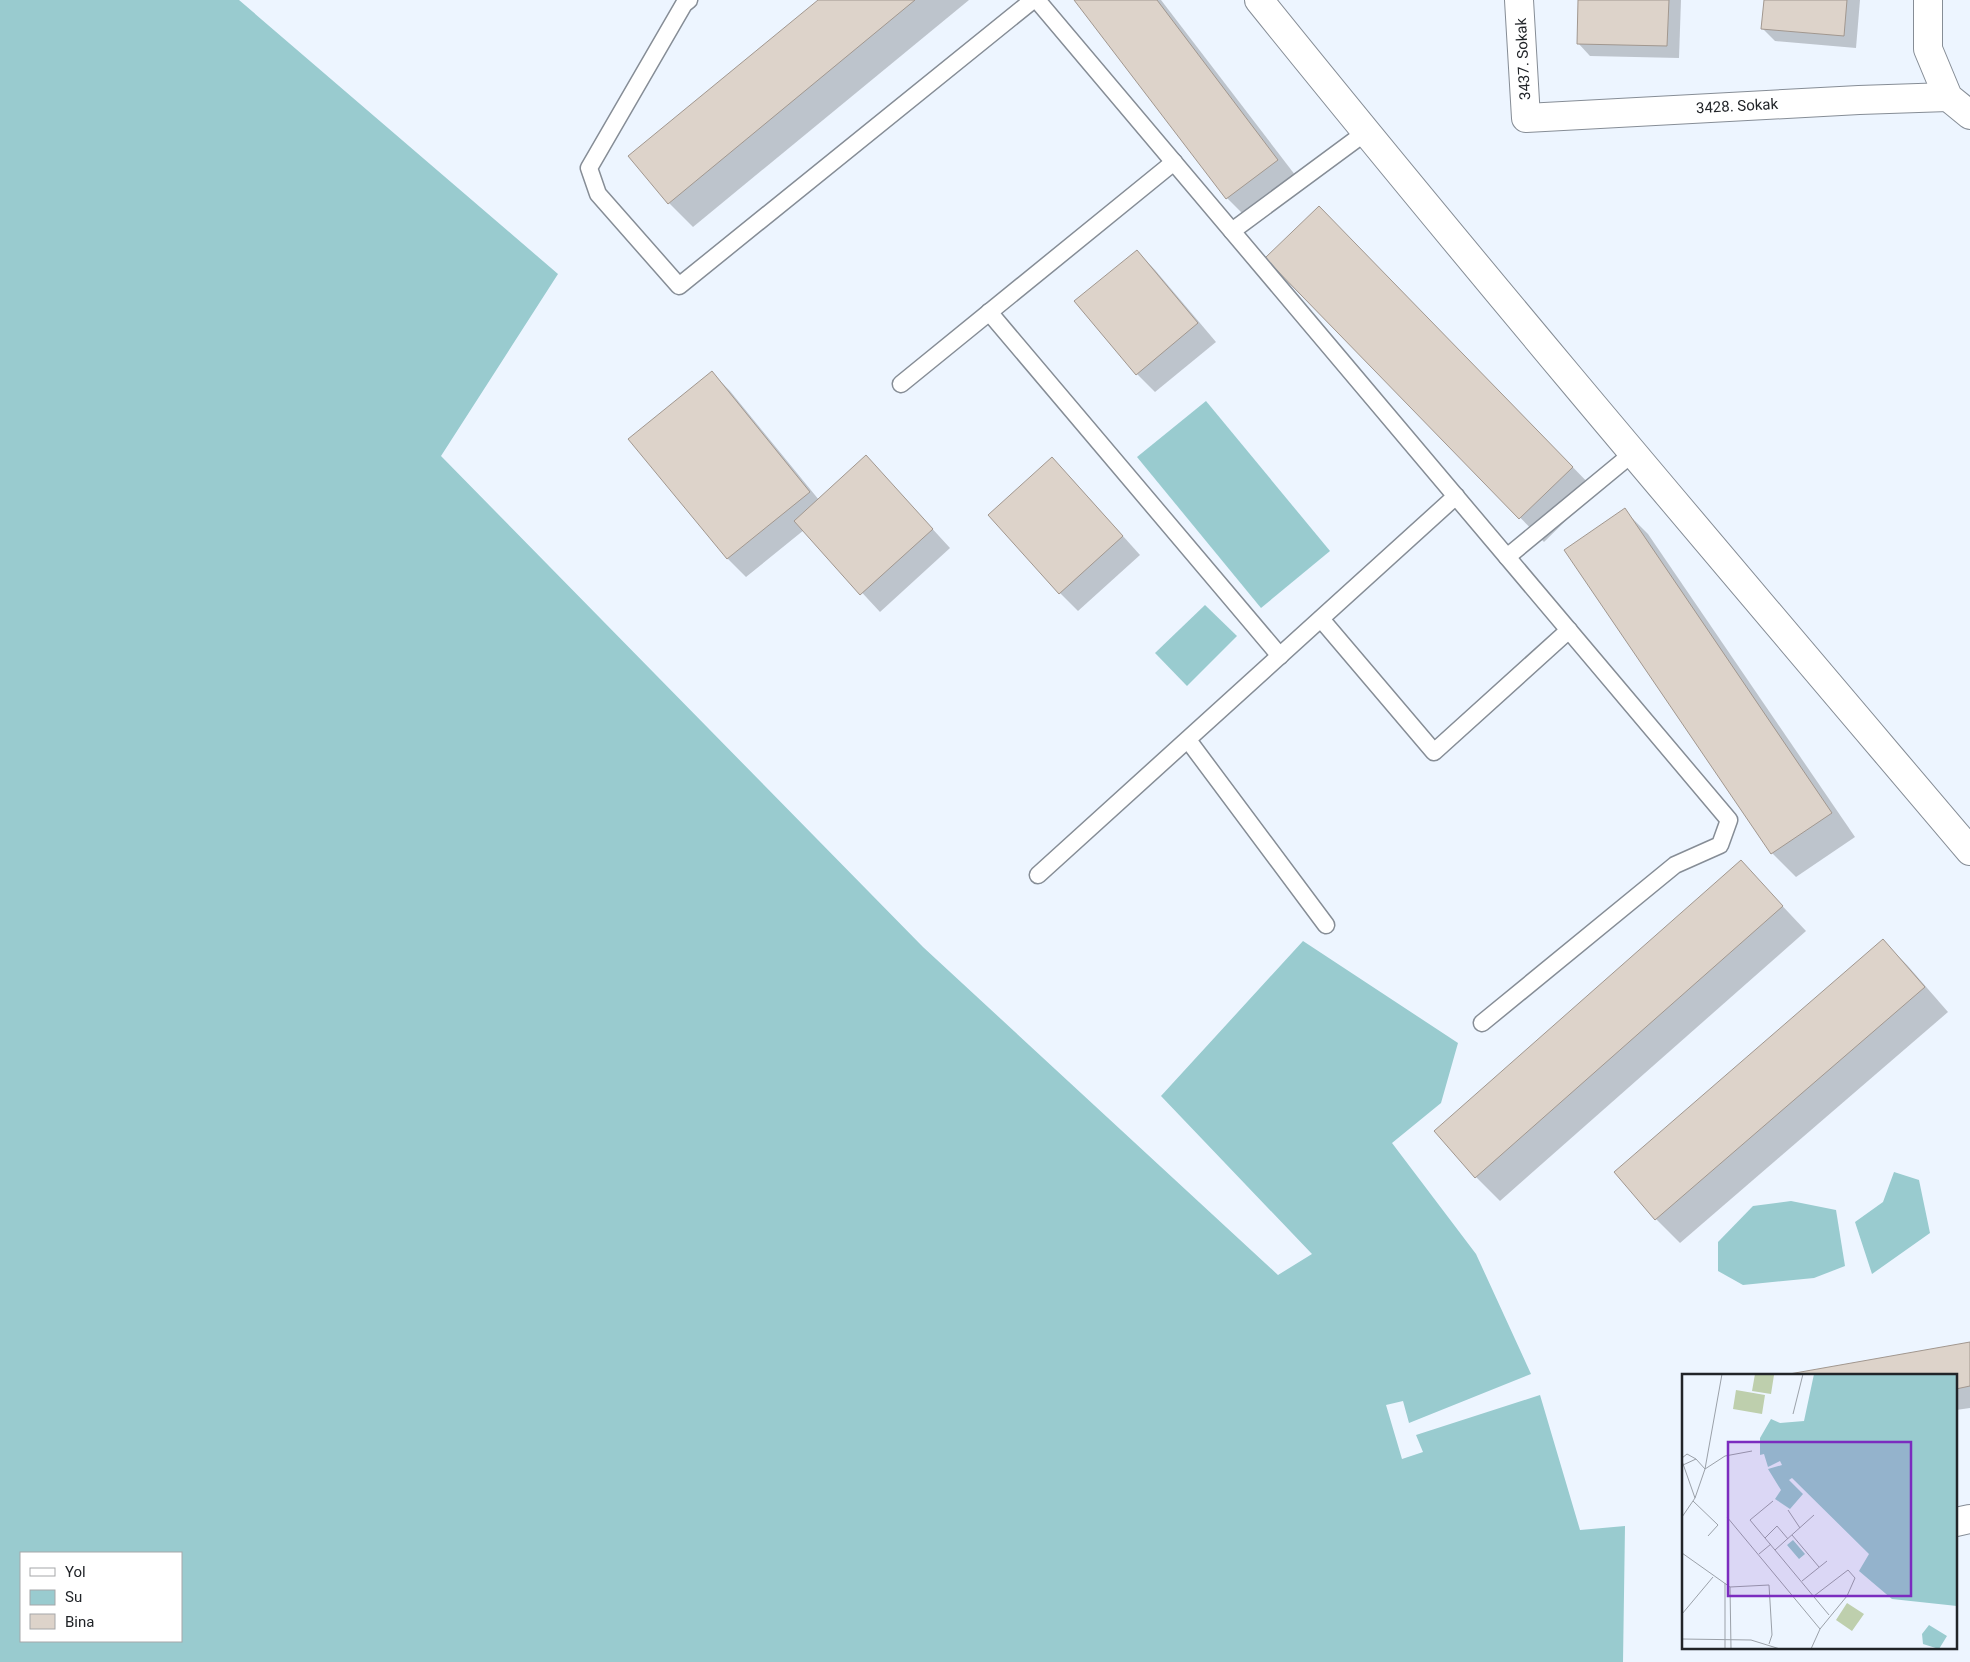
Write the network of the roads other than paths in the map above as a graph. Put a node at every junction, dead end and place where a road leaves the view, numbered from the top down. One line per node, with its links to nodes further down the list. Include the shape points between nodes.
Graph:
1 (688, 0): 2 (lane, via 589,168 598,194 678,286)
2 (1033, 0)
3 (1037, 0): 11 (lane)
4 (1259, 0): 10 (street)
5 (1519, 0): 9 (street, 3437. Sokak)
6 (1928, 0): 7 (street, via 1928,49)
7 (1948, 97): 8 (street); 9 (street, 3428. Sokak)
8 (1970, 115)
9 (1526, 118)
10 (1366, 132): 12 (lane); 15 (street)
11 (1174, 162): 12 (lane); 13 (lane)
12 (1232, 231): 16 (lane)
13 (989, 312): 14 (lane); 20 (lane)
14 (901, 384)
15 (1633, 453): 17 (lane); 22 (street)
16 (1456, 496): 17 (lane); 18 (lane)
17 (1508, 557): 19 (lane)
18 (1321, 619): 19 (lane, via 1434,752); 20 (lane)
19 (1569, 630): 25 (lane, via 1729,820 1720,845 1675,865)
20 (1280, 656): 21 (lane)
21 (1188, 740): 23 (lane); 24 (lane)
22 (1970, 851)
23 (1038, 875)
24 (1326, 925)
25 (1482, 1023)

